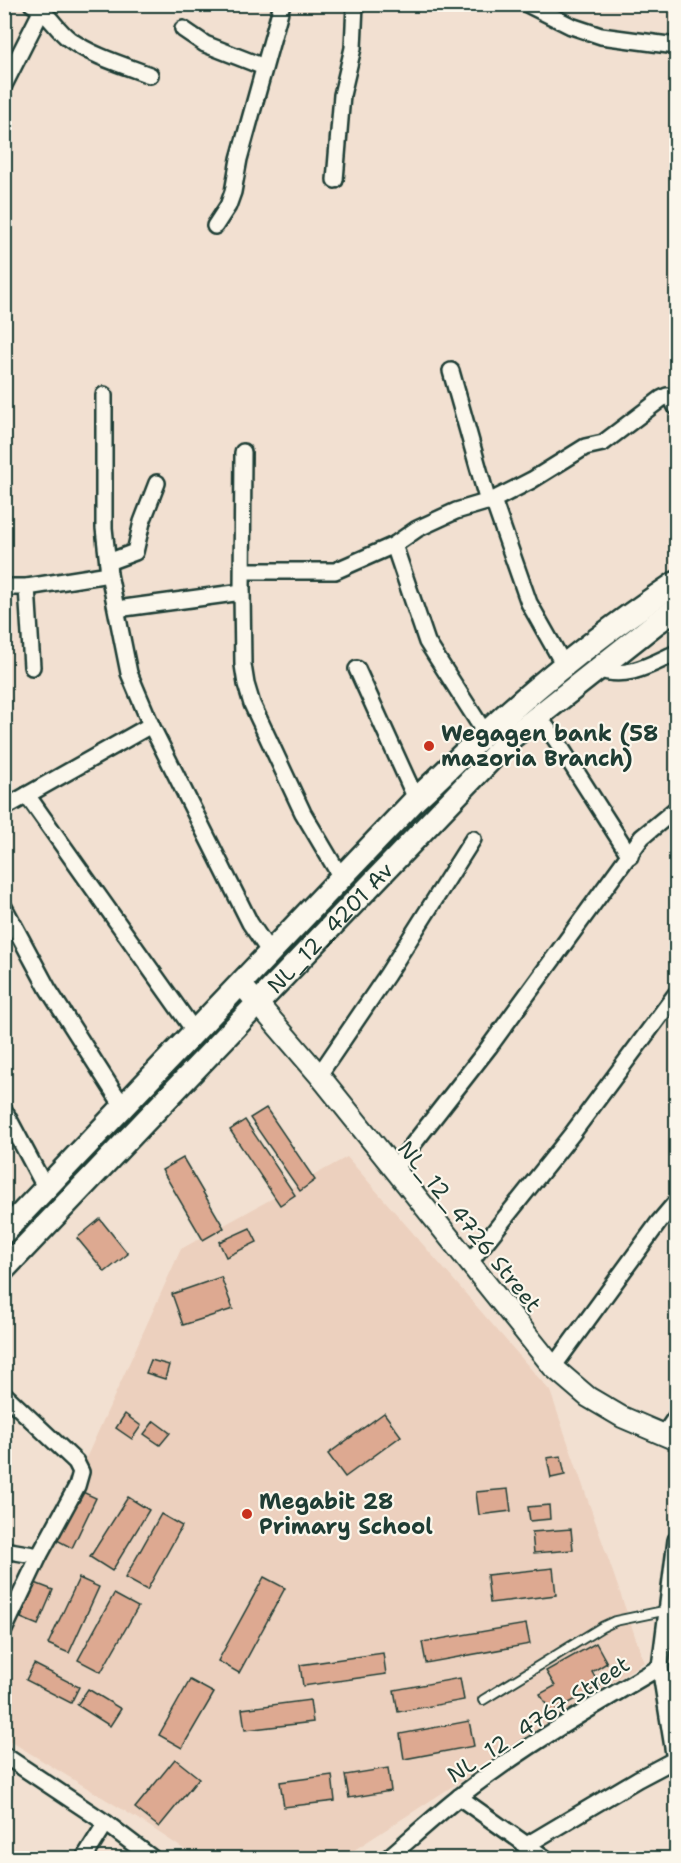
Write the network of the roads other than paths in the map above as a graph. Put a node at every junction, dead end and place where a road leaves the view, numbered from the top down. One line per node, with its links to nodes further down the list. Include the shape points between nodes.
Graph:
1 (282, 4): 7 (street)
2 (355, 4): 10 (street)
3 (527, 4): 6 (street, via 601,36)
4 (40, 6): 8 (street, via 60,32 83,49); 9 (street)
5 (183, 30): 7 (street, via 205,44)
6 (676, 46)
7 (264, 67): 11 (street, via 233,192)
8 (150, 75)
9 (4, 86)
10 (335, 180)
11 (215, 226)
12 (451, 371): 17 (street)
13 (104, 395): 19 (street, via 104,528)
14 (676, 407): 17 (street, via 667,396 661,399 603,443 585,447)
15 (243, 452): 20 (street)
16 (157, 483): 19 (street, via 135,552)
17 (490, 501): 18 (street, via 435,520); 28 (street, via 529,603)
18 (394, 544): 20 (street, via 335,571); 34 (street, via 427,642)
19 (108, 568): 23 (street); 25 (street)
20 (243, 571): 24 (street)
21 (676, 583): 28 (main road, NL_12_4201 Av)
22 (4, 586): 23 (street)
23 (27, 587): 29 (street)
24 (242, 591): 25 (street); 41 (street, via 243,665 252,704 303,813)
25 (117, 609): 33 (street, via 129,673)
26 (676, 609): 31 (main road, NL_12_4201 Av)
27 (676, 653): 31 (street, via 622,674)
28 (564, 665): 34 (main road, NL_12_4201 Av)
29 (32, 667)
30 (357, 669): 36 (street)
31 (597, 669): 32 (main road, NL_12_4201 Av)
32 (538, 716): 40 (street); 46 (main road, NL_12_4201 Av, via 464,786)
33 (151, 725): 35 (street); 43 (street, via 250,923)
34 (486, 733): 36 (main road, NL_12_4201 Av)
35 (27, 795): 37 (street); 47 (street)
36 (416, 799): 41 (main road, NL_12_4201 Av)
37 (4, 808)
38 (676, 809): 40 (street, via 642,837)
39 (473, 839): 48 (street)
40 (630, 856): 51 (street)
41 (342, 879): 43 (main road, NL_12_4201 Av)
42 (4, 907): 49 (street, via 48,989)
43 (271, 954): 44 (main road, NL_12_4201 Av)
44 (241, 984): 46 (street, NL_12_4726 Street); 47 (main road, NL_12_4201 Av)
45 (676, 994): 55 (street)
46 (258, 1003): 48 (street, NL_12_4726 Street); 56 (main road, NL_12_4201 Av)
47 (195, 1032): 49 (main road, NL_12_4201 Av)
48 (319, 1076): 51 (street, NL_12_4726 Street)
49 (124, 1108): 52 (main road, NL_12_4201 Av)
50 (4, 1110): 52 (street)
51 (393, 1170): 55 (street, NL_12_4726 Street)
52 (46, 1189): 54 (main road, NL_12_4201 Av)
53 (676, 1202): 57 (street)
54 (4, 1232)
55 (469, 1263): 57 (street, NL_12_4726 Street)
56 (4, 1269)
57 (553, 1367): 60 (street, NL_12_4726 Street, via 588,1397)
58 (5, 1397): 63 (street, via 76,1462 81,1472)
59 (676, 1417): 60 (street)
60 (670, 1438)
61 (676, 1540): 64 (street)
62 (4, 1550): 63 (street)
63 (39, 1556): 65 (street)
64 (672, 1611): 66 (street); 68 (lane, via 602,1627)
65 (4, 1630)
66 (660, 1667): 67 (street); 71 (street, NL_12_4767 Street, via 568,1722)
67 (669, 1687): 70 (street)
68 (483, 1700)
69 (4, 1755): 72 (street)
70 (675, 1763): 73 (street, via 638,1779)
71 (459, 1797): 73 (street); 76 (street, NL_12_4767 Street)
72 (106, 1823): 74 (street); 75 (street)
73 (525, 1846): 77 (street)
74 (84, 1858)
75 (152, 1858)
76 (388, 1858)
77 (545, 1858)

